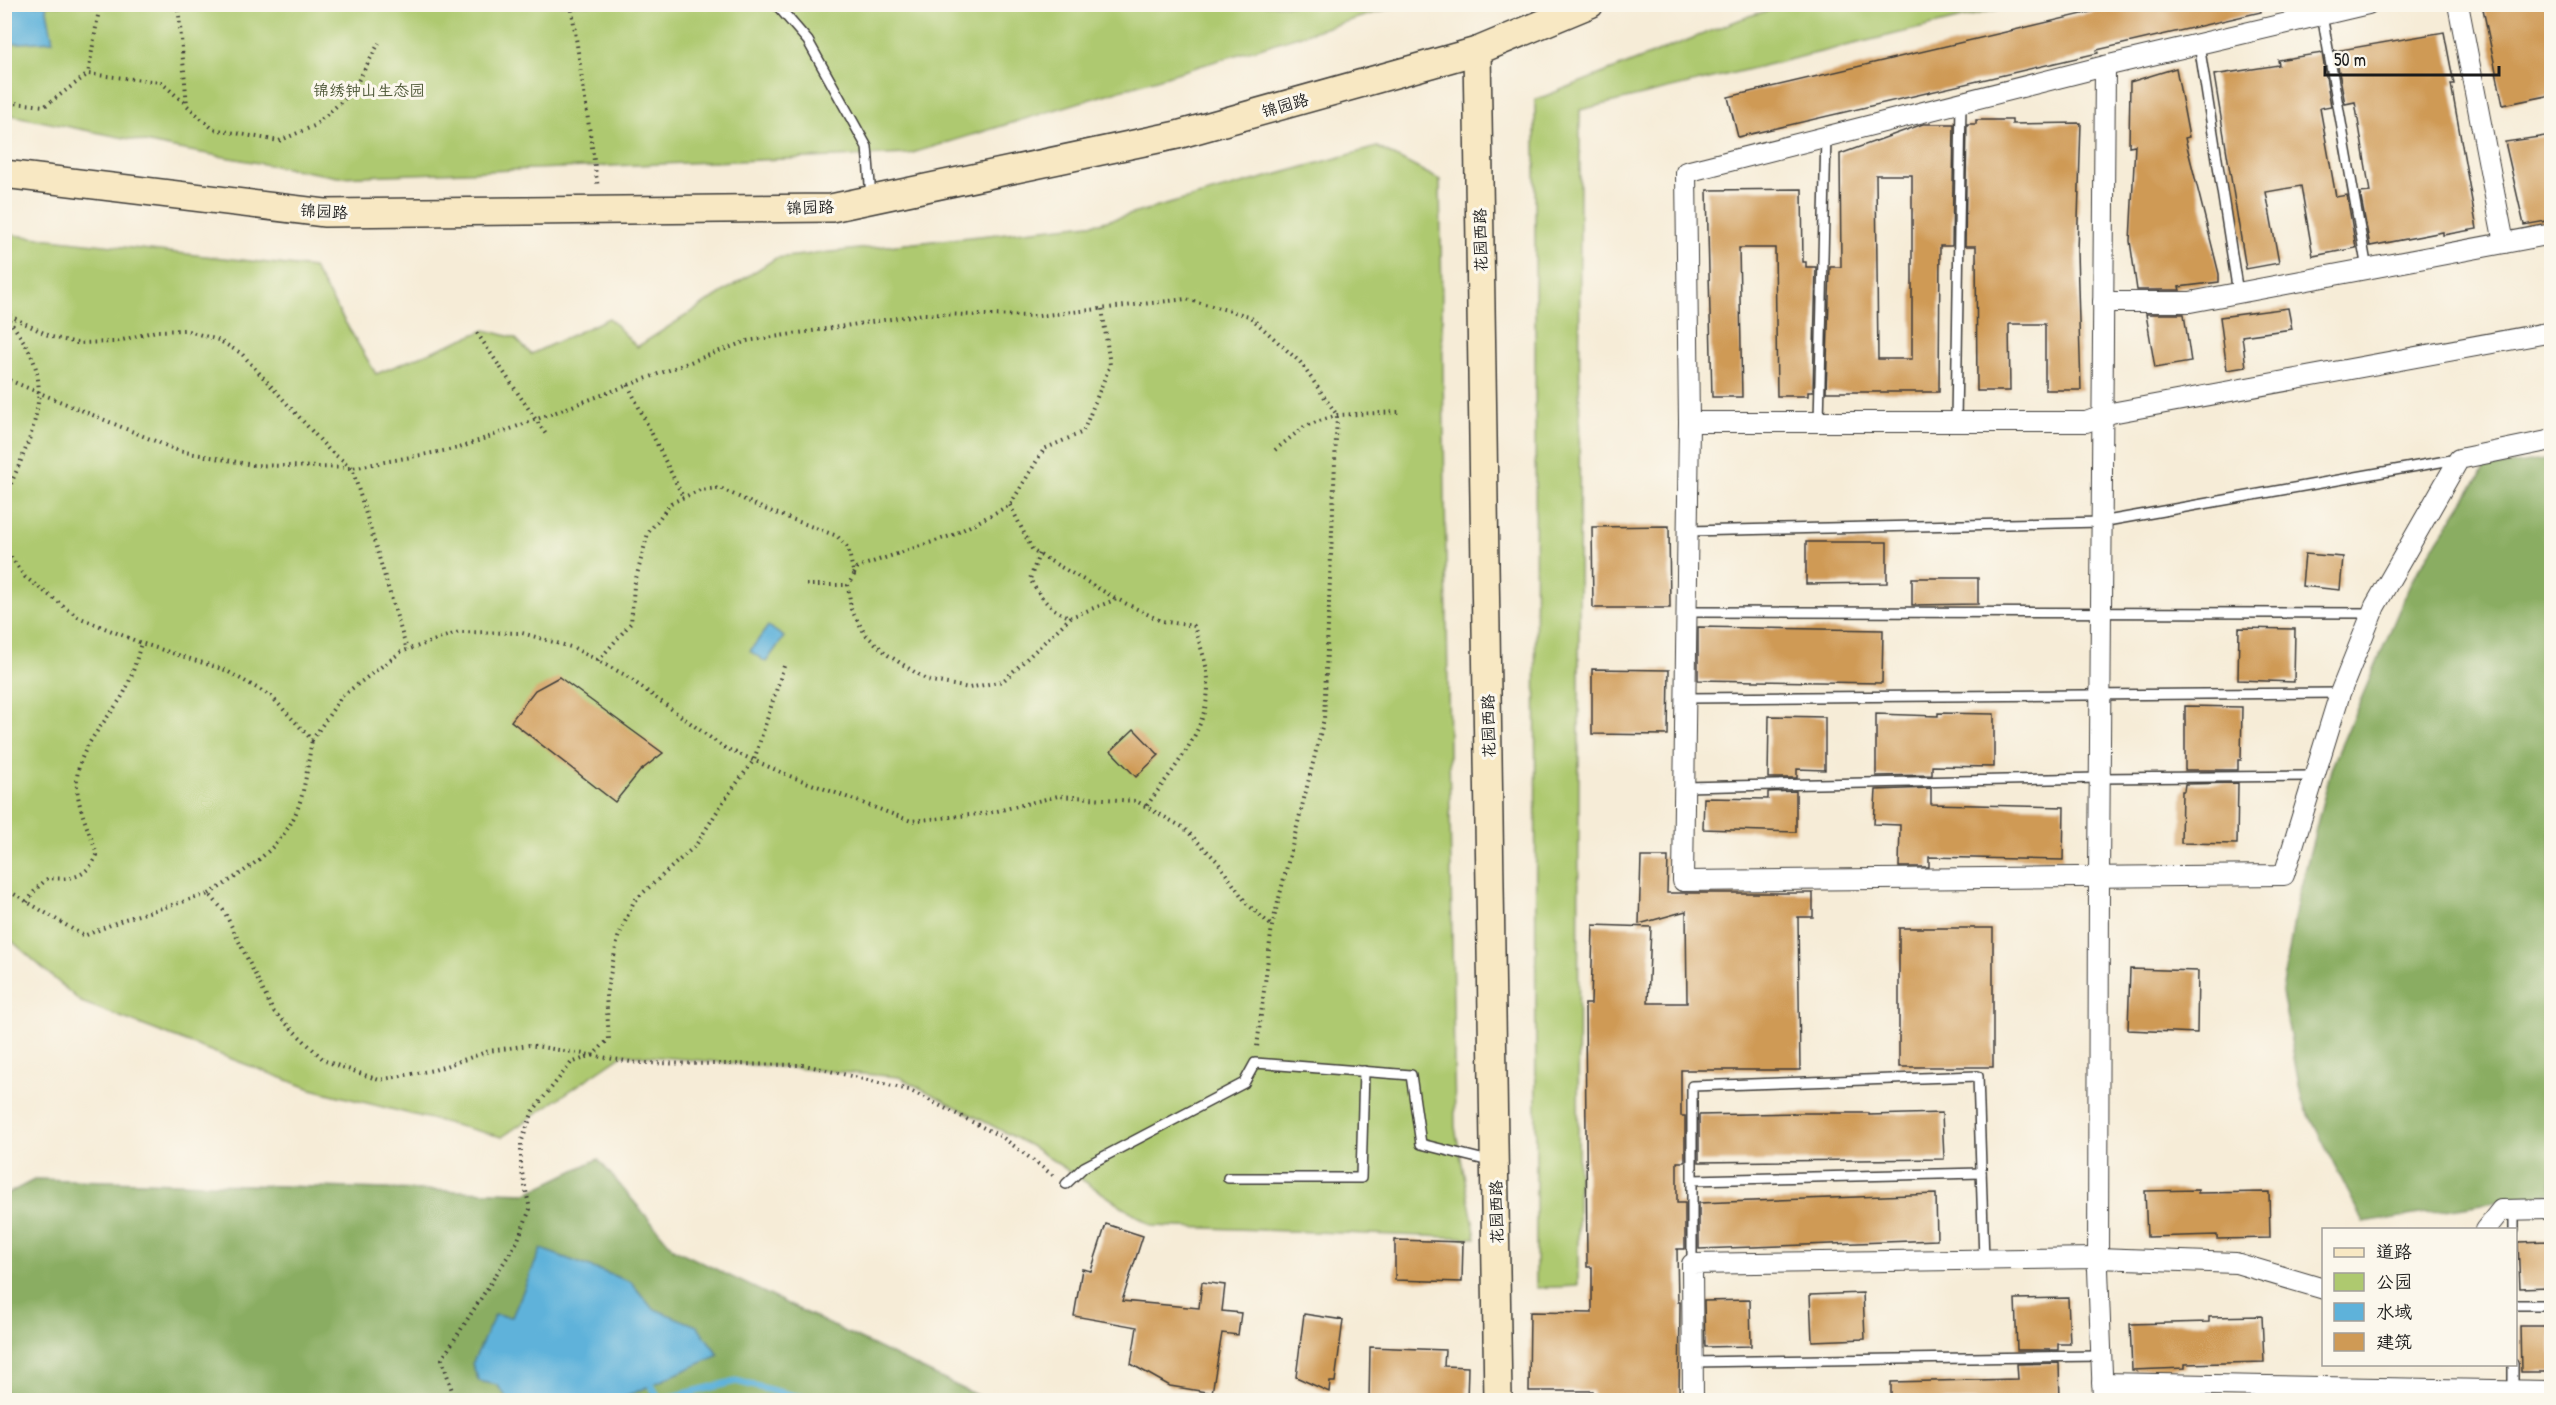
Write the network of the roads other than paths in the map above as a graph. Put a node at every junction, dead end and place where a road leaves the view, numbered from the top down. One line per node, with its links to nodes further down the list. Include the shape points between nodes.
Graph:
1 (776, 4): 12 (lane, via 808,41 867,147)
2 (1590, 4): 7 (street, 锦园路)
3 (2368, 4): 5 (street)
4 (2458, 4): 14 (street)
5 (2322, 15): 6 (street); 15 (lane)
6 (2199, 44): 8 (street); 16 (lane)
7 (1477, 51): 12 (street, 锦园路, via 1177,135); 38 (street, 花园西路)
8 (2105, 66): 9 (street); 17 (street)
9 (1961, 102): 10 (street); 22 (lane)
10 (1826, 136): 20 (street, via 1686,172); 21 (lane)
11 (4, 174): 12 (street, 锦园路, via 325,213 831,208)
12 (871, 200)
13 (2552, 234): 14 (street)
14 (2504, 243): 15 (street)
15 (2367, 269): 16 (street)
16 (2238, 293): 17 (street, via 2190,302)
17 (2103, 302): 19 (street)
18 (2552, 332): 19 (street)
19 (2102, 416): 22 (street, via 2086,422); 25 (street)
20 (1689, 422): 21 (street); 26 (street)
21 (1819, 422): 22 (street)
22 (1956, 422)
23 (2552, 440): 24 (street)
24 (2459, 459): 25 (lane); 28 (street)
25 (2101, 522): 26 (lane); 29 (street)
26 (1688, 531): 27 (street)
27 (1687, 612): 29 (lane); 32 (street)
28 (2373, 613): 29 (lane); 30 (street)
29 (2100, 614): 31 (street)
30 (2340, 693): 31 (lane); 33 (street)
31 (2100, 694): 32 (lane); 34 (street)
32 (1686, 698): 35 (street)
33 (2312, 776): 34 (lane); 36 (street, via 2283,875)
34 (2099, 778): 35 (lane); 36 (street)
35 (1684, 787): 36 (street, via 1683,881)
36 (2098, 877): 46 (street)
37 (1364, 1071): 38 (lane, via 1412,1075 1421,1144); 40 (lane, via 1361,1178); 42 (lane, via 1255,1063 1244,1083 1084,1167)
38 (1495, 1162): 58 (street, 花园西路)
39 (1982, 1173): 41 (lane); 41 (lane, via 1978,1076 1692,1086); 47 (lane)
40 (1228, 1178)
41 (1692, 1180): 48 (lane)
42 (1066, 1184)
43 (2552, 1209): 44 (street)
44 (2514, 1220): 45 (street, via 2501,1210)
45 (2487, 1228)
46 (2098, 1258): 47 (street); 49 (street, via 2236,1263); 52 (street)
47 (1984, 1261): 48 (street)
48 (1692, 1264): 53 (street)
49 (2322, 1288)
50 (2517, 1305): 51 (lane)
51 (2552, 1305)
52 (2101, 1356): 53 (lane); 56 (street)
53 (1693, 1362): 59 (street)
54 (2513, 1366): 57 (lane)
55 (2552, 1391): 57 (street)
56 (2102, 1392): 57 (street)
57 (2521, 1394)
58 (1498, 1401)
59 (1693, 1401)

